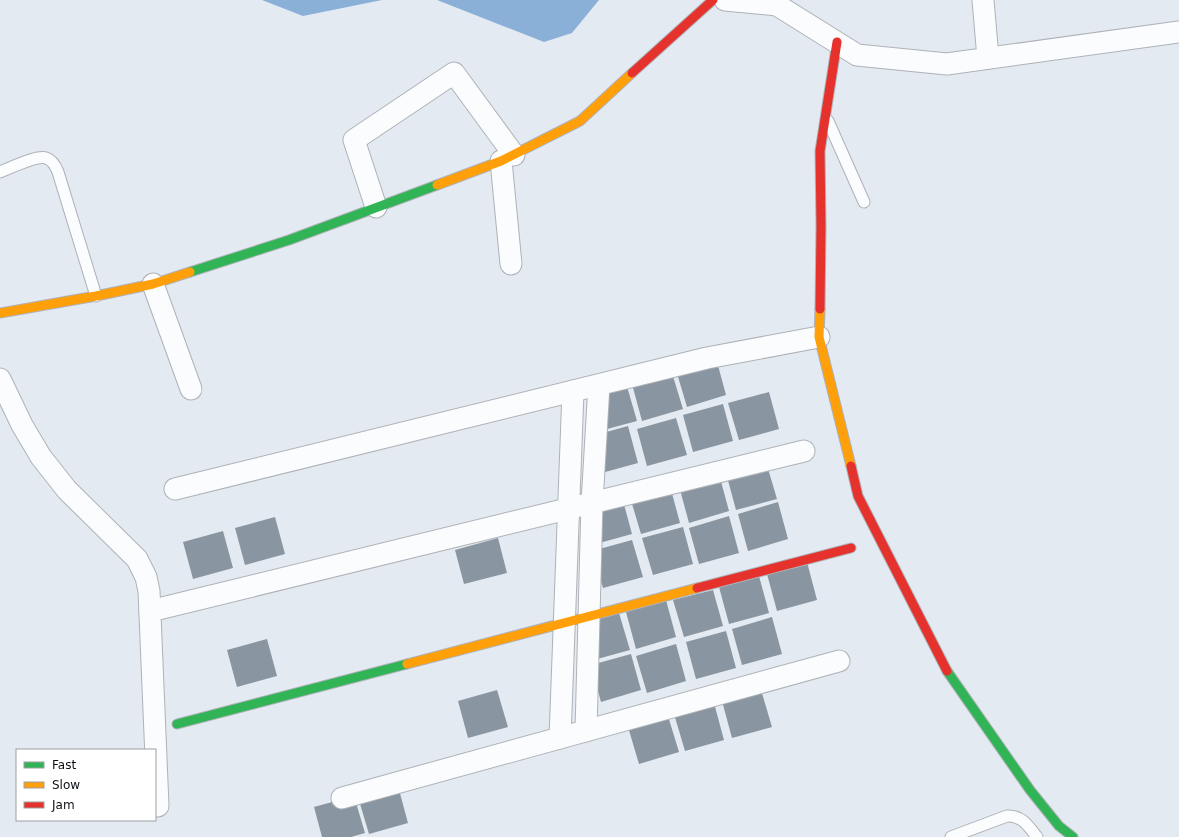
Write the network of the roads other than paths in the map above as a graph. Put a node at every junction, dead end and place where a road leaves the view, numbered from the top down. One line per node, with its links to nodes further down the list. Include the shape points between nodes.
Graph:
1 (713, 0): 8 (street, via 580,121)
2 (725, 0): 5 (street, via 777,4)
3 (983, 0): 6 (street)
4 (1179, 32): 6 (street)
5 (837, 42): 6 (street, via 857,55 865,56 947,64); 7 (street)
6 (988, 58)
7 (826, 116): 10 (lane); 16 (street, via 820,151)
8 (508, 158): 11 (street); 11 (street, via 454,73 354,140); 12 (street)
9 (0, 172): 14 (lane, via 37,158 46,158 53,163)
10 (864, 202)
11 (376, 207): 13 (street, via 289,240)
12 (511, 264)
13 (153, 284): 14 (street); 19 (street)
14 (96, 296): 15 (street)
15 (0, 313)
16 (819, 337): 18 (street, via 707,358); 39 (street, via 858,496 914,607 950,677 1030,790 1059,826)
17 (0, 380): 26 (street, via 41,457 67,490 137,559 146,577)
18 (599, 385): 20 (street); 23 (street)
19 (191, 389)
20 (573, 391): 22 (street); 24 (street)
21 (804, 451): 23 (street)
22 (175, 489)
23 (592, 503): 24 (street); 27 (street)
24 (568, 509): 26 (street); 28 (street)
25 (851, 548): 27 (street)
26 (150, 611): 33 (street)
27 (588, 617): 28 (street); 31 (street)
28 (565, 623): 30 (street); 32 (street)
29 (839, 661): 31 (street)
30 (177, 724)
31 (586, 731): 32 (street)
32 (560, 738): 35 (street)
33 (156, 749)
34 (156, 757): 36 (street)
35 (342, 798)
36 (158, 806)
37 (951, 837): 38 (lane, via 1007,816 1014,816 1021,819)
38 (1037, 837)
39 (1073, 837)

